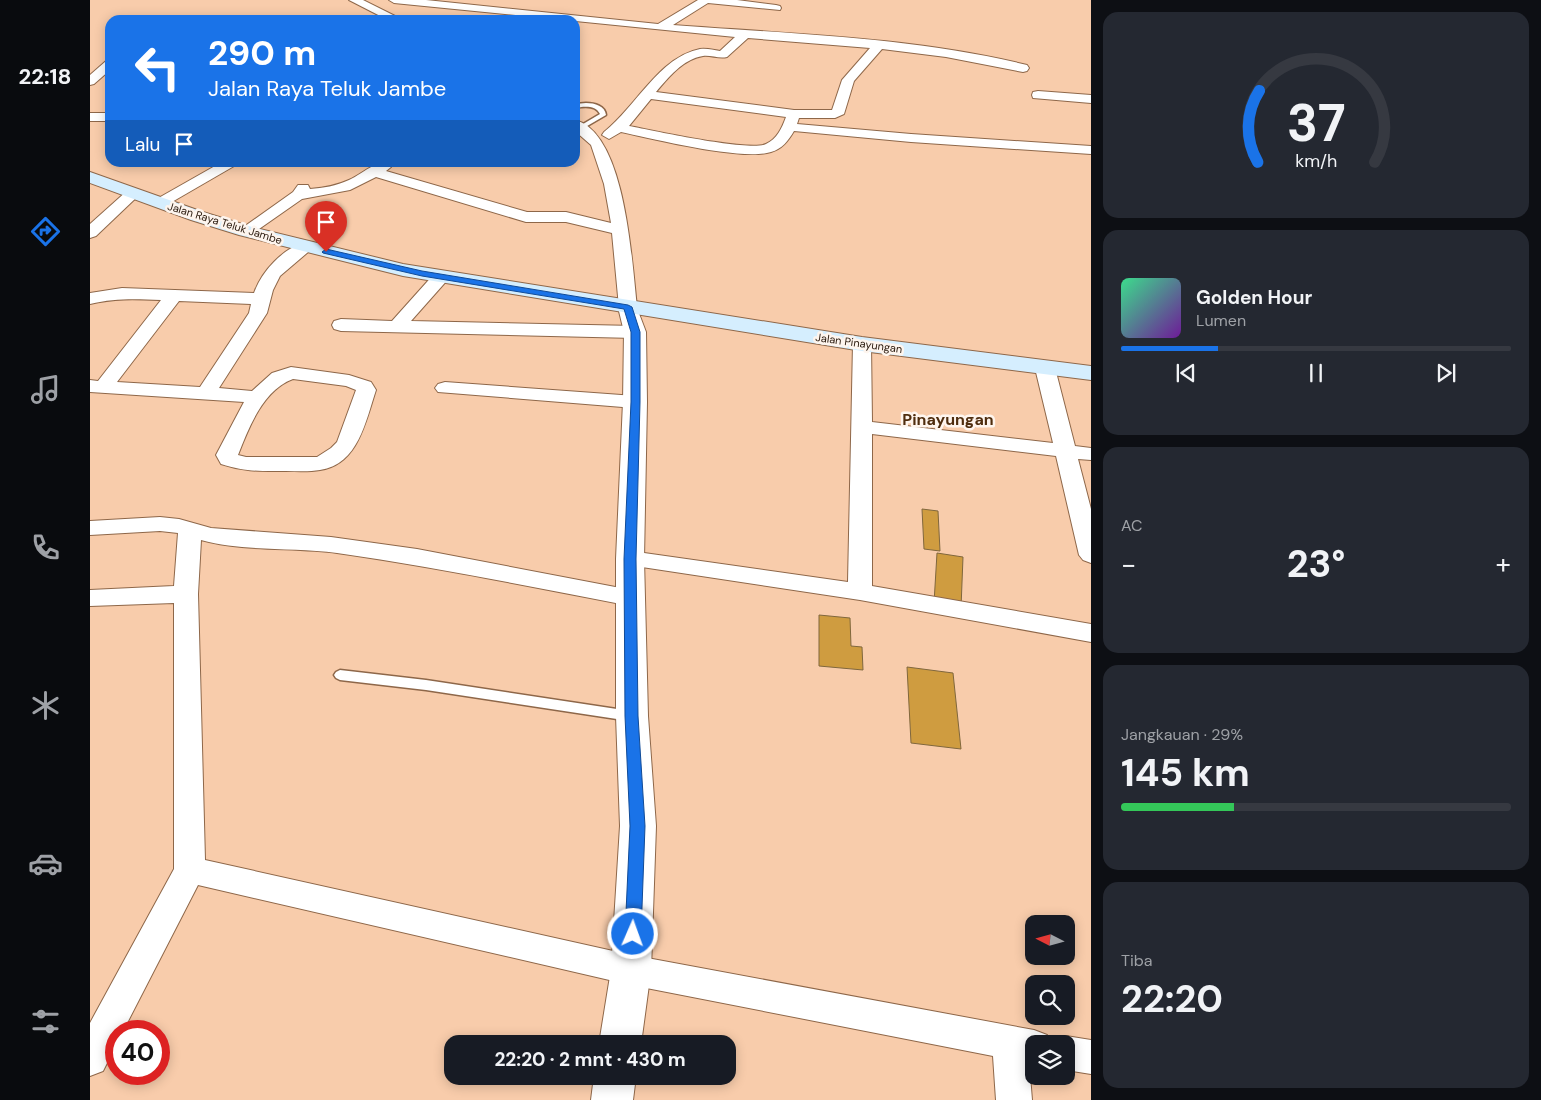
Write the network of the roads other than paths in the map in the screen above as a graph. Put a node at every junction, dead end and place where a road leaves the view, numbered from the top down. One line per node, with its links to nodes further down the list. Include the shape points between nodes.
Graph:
1 (354, 0): 9 (street)
2 (394, 0): 3 (street)
3 (407, 0): 6 (street)
4 (705, 0): 13 (street)
5 (712, 0): 8 (street)
6 (447, 2): 10 (street)
7 (558, 6): 11 (street)
8 (776, 8)
9 (386, 15)
10 (519, 15)
11 (542, 15)
12 (580, 21): 13 (street)
13 (659, 27): 14 (street)
14 (745, 34): 15 (street); 16 (street)
15 (829, 40): 17 (street); 19 (street, via 820,51)
16 (732, 45): 18 (street); 23 (street, via 723,54 701,52 667,70)
17 (879, 45): 20 (street, via 946,53); 29 (street, via 848,80 837,113)
18 (750, 47)
19 (813, 52)
20 (1023, 68)
21 (105, 69): 22 (street)
22 (96, 78)
23 (648, 95): 29 (street); 32 (street)
24 (1038, 95): 25 (street)
25 (1091, 99)
26 (580, 105): 30 (lane, via 591,104 603,112 599,119)
27 (90, 117): 28 (street)
28 (105, 117)
29 (792, 120): 32 (street, via 786,134 766,154); 35 (street, via 911,138)
30 (580, 125)
31 (580, 128): 34 (street)
32 (620, 128): 34 (street)
33 (1062, 132): 35 (street)
34 (597, 143): 43 (street, via 612,184)
35 (1070, 149): 36 (street)
36 (1091, 150)
37 (225, 167): 42 (street)
38 (381, 167): 39 (street)
39 (374, 172): 43 (street, via 526,217 566,216); 44 (street, via 339,190 300,192)
40 (90, 177): 41 (main road, Jalan Raya Teluk Jambe)
41 (133, 193): 42 (main road, Jalan Raya Teluk Jambe); 45 (street)
42 (160, 203): 44 (main road, Jalan Raya Teluk Jambe)
43 (618, 230): 51 (street)
44 (246, 231): 46 (main road, Jalan Raya Teluk Jambe)
45 (90, 233)
46 (306, 247): 47 (main road, Jalan Raya Teluk Jambe); 50 (street, via 272,273)
47 (441, 277): 51 (main road, Jalan Raya Teluk Jambe); 53 (street)
48 (174, 296): 49 (street, via 122,293); 50 (street); 57 (street)
49 (90, 299)
50 (260, 299): 59 (street, via 258,313)
51 (632, 320): 53 (street); 54 (main road, Jalan Pinayungan); 61 (street)
52 (341, 325): 53 (street)
53 (398, 325)
54 (862, 344): 55 (main road, Jalan Pinayungan); 62 (street)
55 (1045, 368): 56 (main road, Jalan Pinayungan); 63 (street)
56 (1091, 373)
57 (96, 386): 59 (street)
58 (445, 388): 61 (street)
59 (207, 392): 60 (street)
60 (258, 397): 60 (street, via 275,379 291,373 358,383 366,390 347,443 339,453 320,464 244,464 229,459 227,455)
61 (636, 402): 68 (street)
62 (863, 427): 63 (street); 69 (street)
63 (1065, 451): 64 (street); 67 (street)
64 (1091, 454)
65 (90, 528): 66 (street, via 160,524)
66 (190, 529): 70 (street); 72 (street, via 210,535 331,545 417,557)
67 (1091, 555)
68 (630, 559): 69 (street); 72 (street)
69 (860, 592): 73 (street)
70 (186, 594): 71 (street); 76 (street)
71 (90, 598)
72 (630, 598): 75 (street)
73 (1091, 633)
74 (340, 675): 75 (lane)
75 (632, 716): 77 (street, via 638,826)
76 (190, 870): 77 (street); 82 (street)
77 (631, 970): 78 (street); 79 (street)
78 (621, 1035)
79 (1022, 1045): 85 (street)
80 (1075, 1054): 81 (street)
81 (1091, 1057)
82 (90, 1059)
83 (614, 1085): 84 (street)
84 (612, 1100)
85 (1014, 1100)

